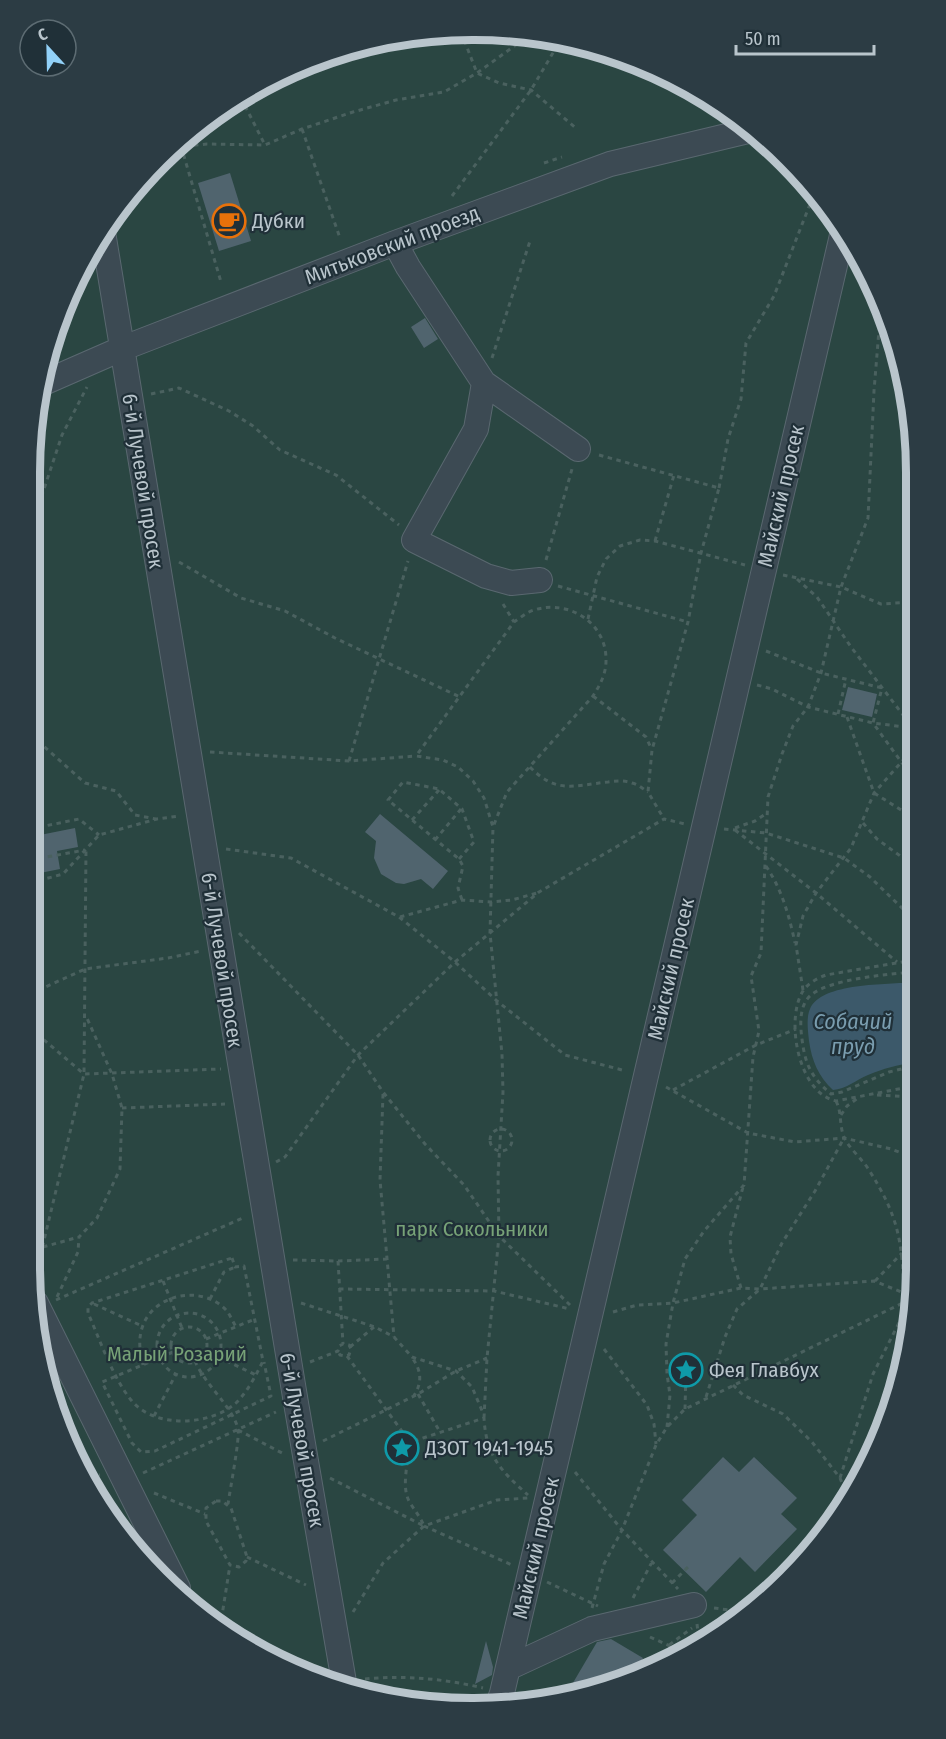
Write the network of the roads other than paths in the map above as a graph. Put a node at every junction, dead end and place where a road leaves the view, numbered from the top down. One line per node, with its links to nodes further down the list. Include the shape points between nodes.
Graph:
1 (740, 133): 2 (street, Митьковский проезд, via 610,164)
2 (395, 243): 5 (street, Митьковский проезд); 7 (street)
3 (840, 244): 13 (street, Майский просек)
4 (105, 246): 5 (street, 6-й Лучевой просек)
5 (121, 349): 6 (street, Митьковский проезд); 14 (street, 6-й Лучевой просек)
6 (51, 380)
7 (484, 383): 8 (street); 9 (street, via 476,429 414,540 486,576 511,583)
8 (578, 449)
9 (540, 580)
10 (44, 1318): 11 (street)
11 (172, 1577)
12 (695, 1615): 13 (street, via 622,1621 592,1629)
13 (508, 1668): 15 (street, Майский просек)
14 (343, 1679)
15 (500, 1698)

